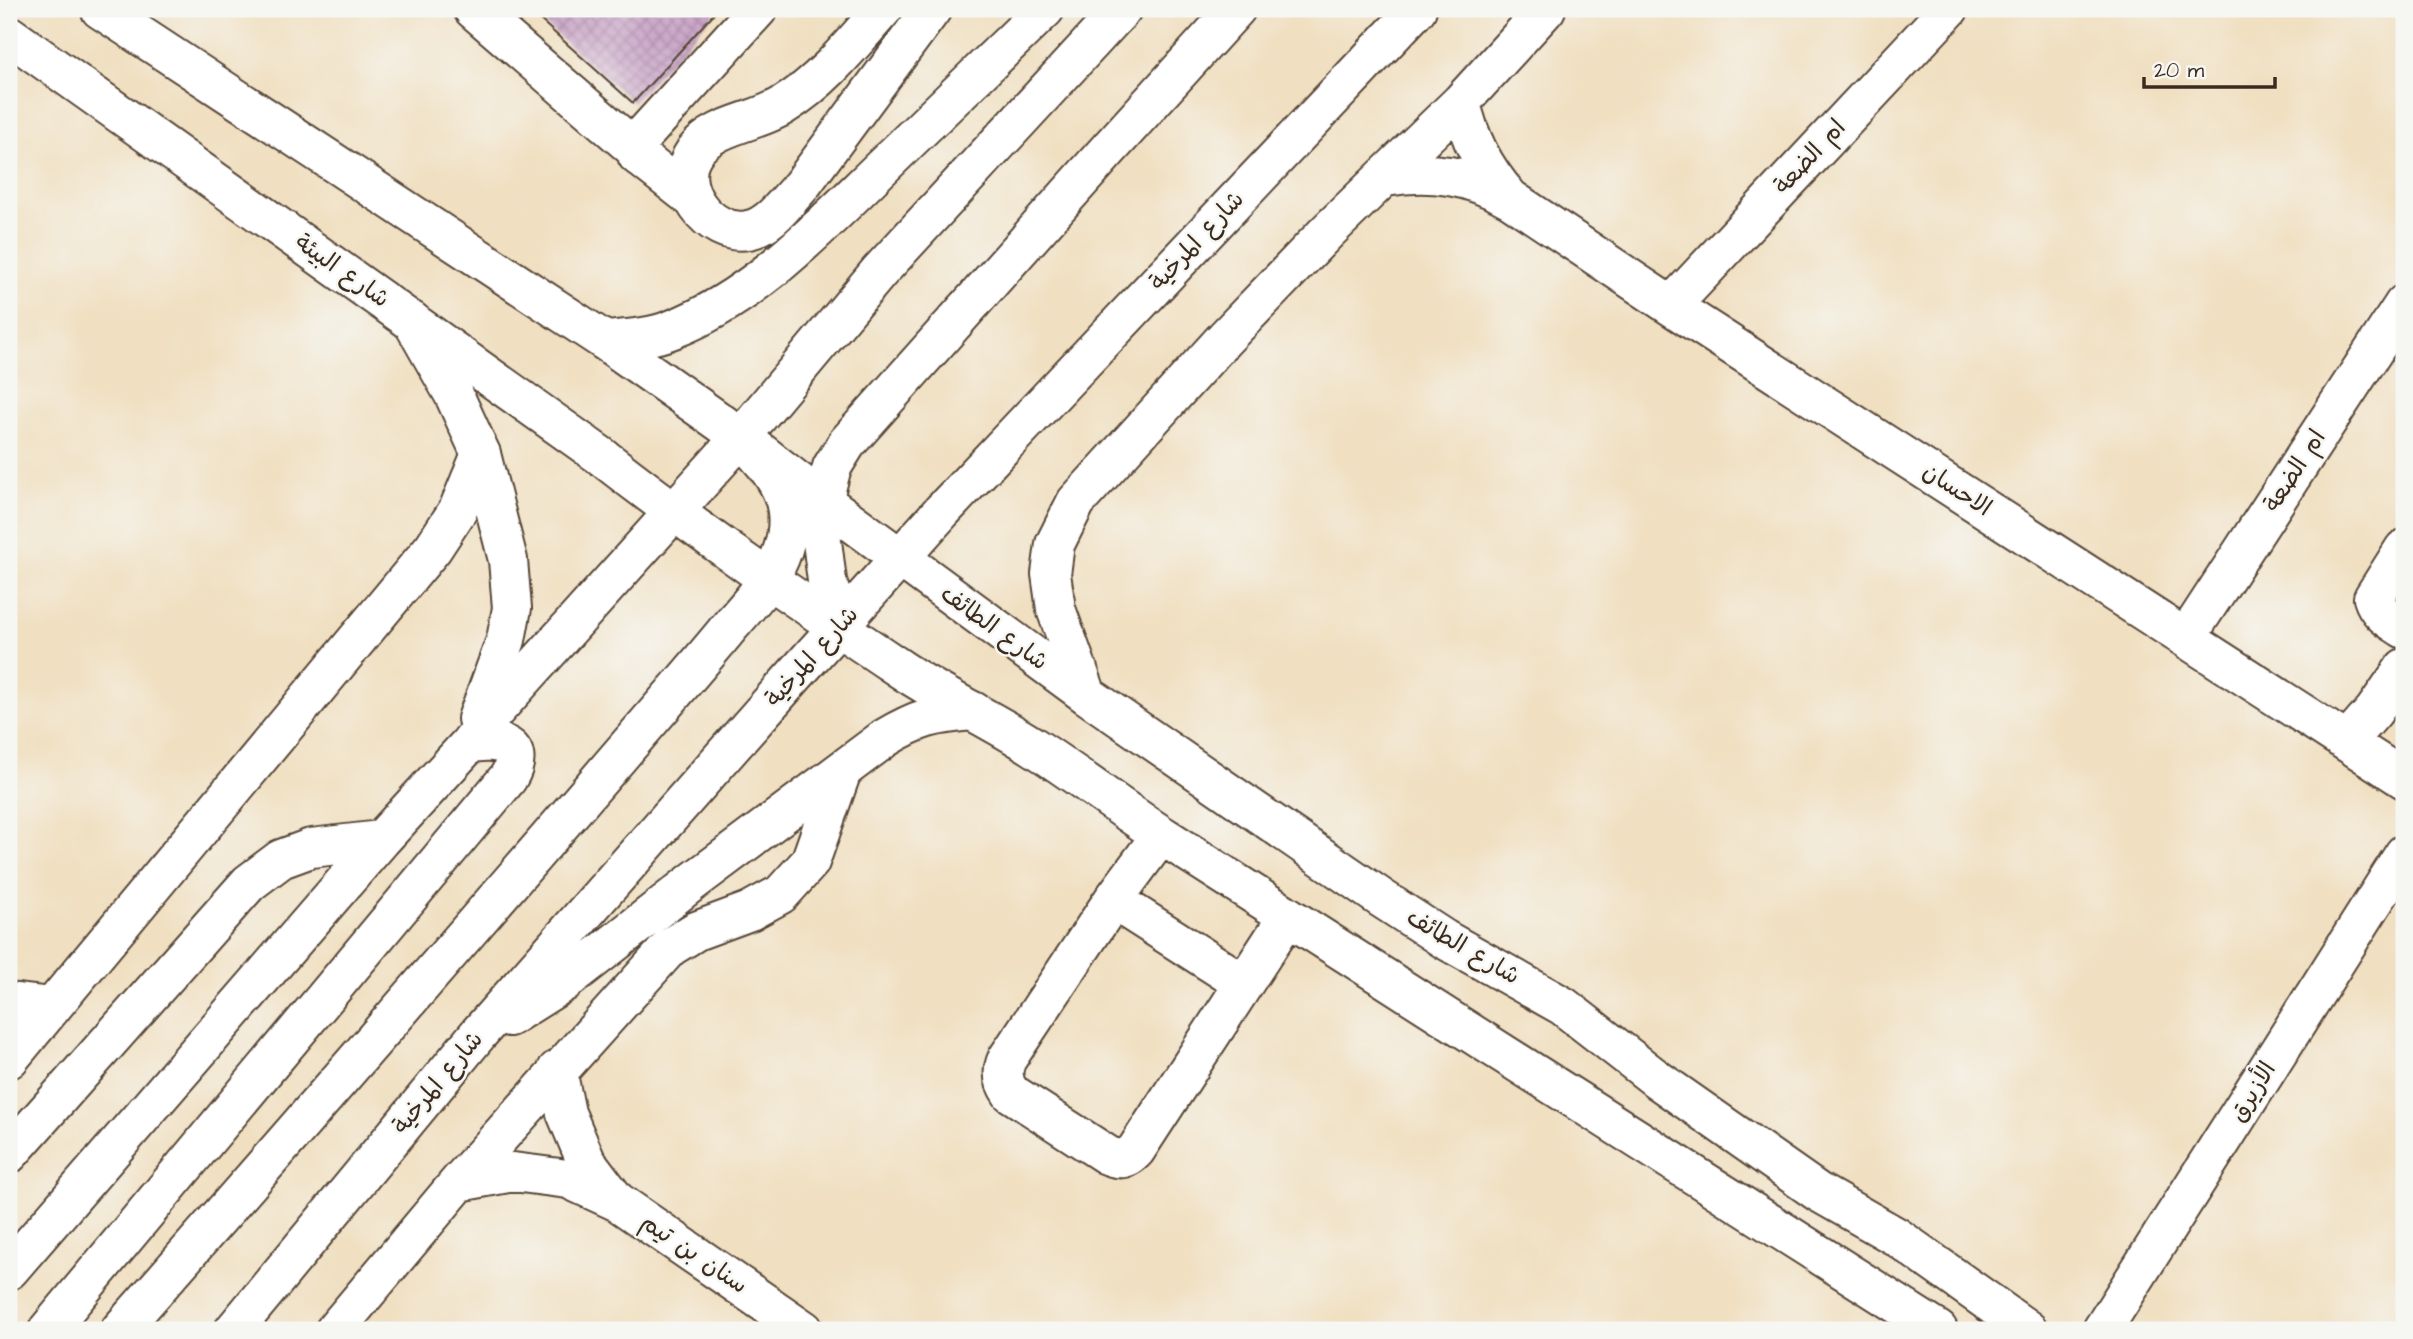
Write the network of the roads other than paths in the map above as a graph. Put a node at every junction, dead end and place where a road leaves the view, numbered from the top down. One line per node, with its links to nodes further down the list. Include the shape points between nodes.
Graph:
1 (100, 9): 21 (main road)
2 (474, 9): 14 (main road)
3 (758, 9): 14 (main road, via 642,135)
4 (883, 9): 16 (main road, via 839,58 785,105 705,140 693,154 688,170)
5 (932, 9): 16 (main road, via 801,186 760,226 747,231 715,222 703,215)
6 (1045, 9): 21 (main road, via 808,239 759,278 671,330)
7 (1122, 9): 22 (main road, via 879,272)
8 (1236, 9): 24 (main road, via 847,443 832,467)
9 (1417, 9): 27 (main road, شارع المرخية)
10 (1546, 9): 13 (main road)
11 (1950, 9): 18 (main road, ام الضعة)
12 (9, 34): 20 (main road, شارع البيئة)
13 (1461, 102): 15 (main road); 17 (main road, الاحسان, via 1473,144)
14 (635, 149): 16 (main road, via 644,162)
15 (1385, 177): 17 (main road, الاحسان, via 1449,175); 33 (main road, via 1225,338 1076,502 1055,544 1051,575 1056,609)
16 (693, 199)
17 (1511, 199): 18 (main road, الاحسان)
18 (1671, 306): 31 (main road, الاحسان)
19 (2401, 315): 31 (main road, ام الضعة)
20 (412, 321): 23 (main road); 25 (main road, شارع البيئة)
21 (605, 341): 22 (main road)
22 (741, 437): 24 (main road, شارع الطائف); 25 (main road); 28 (main road, via 774,474 788,512 783,551)
23 (481, 454): 36 (main road, via 508,560 512,608 506,640); 46 (main road, via 458,510 433,548)
24 (823, 501): 27 (main road, شارع الطائف); 29 (main road, via 825,569)
25 (673, 512): 28 (main road, شارع البيئة); 36 (main road)
26 (2404, 549): 30 (main road, via 2373,598 2381,613)
27 (900, 559): 29 (main road, شارع المرخية); 33 (main road, شارع الطائف)
28 (768, 581): 29 (main road, شارع البيئة); 55 (main road)
29 (841, 627): 34 (main road, via 905,672); 47 (main road, شارع المرخية)
30 (2404, 629)
31 (2186, 638): 35 (main road, الاحسان)
32 (2404, 668): 35 (main road)
33 (1087, 695): 60 (main road, شارع الطائف, via 1444,939 1563,1006 1658,1080 1818,1192 1897,1237)
34 (973, 710): 37 (main road, via 931,715 907,724); 39 (main road)
35 (2347, 742): 38 (main road, الاحسان)
36 (469, 744): 40 (main road); 54 (main road, via 485,740 503,743 514,759 508,778)
37 (842, 771): 47 (main road, via 563,983); 49 (main road, via 810,862 780,894 670,947)
38 (2404, 779)
39 (1161, 835): 42 (main road); 43 (main road)
40 (381, 840): 50 (main road, via 311,848 281,859 249,883); 53 (main road)
41 (2404, 854): 61 (main road, الأزيرق)
42 (1113, 900): 44 (main road); 44 (main road, via 1003,1068 1006,1086 1030,1106 1107,1155 1119,1159 1132,1155)
43 (1288, 916): 44 (main road); 59 (main road)
44 (1242, 983)
45 (9, 1002): 46 (main road)
46 (52, 1007): 48 (main road)
47 (479, 1033): 56 (main road, شارع المرخية)
48 (9, 1059)
49 (557, 1070): 51 (main road); 52 (main road, سنان بن تيم, via 566,1113 586,1161)
50 (9, 1154)
51 (459, 1182): 52 (main road, سنان بن تيم, via 513,1172 568,1179); 57 (main road)
52 (618, 1202): 58 (main road, سنان بن تيم)
53 (9, 1270)
54 (48, 1330)
55 (120, 1330)
56 (234, 1330)
57 (335, 1330)
58 (804, 1330)
59 (1938, 1330)
60 (2028, 1330)
61 (2102, 1330)

